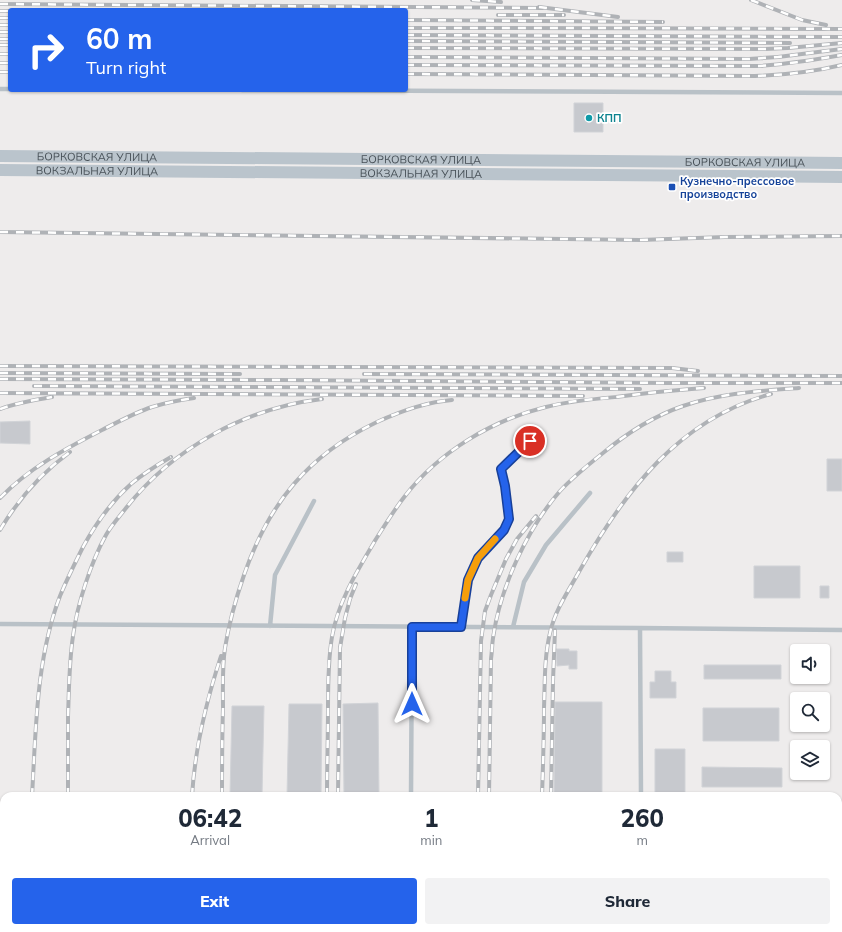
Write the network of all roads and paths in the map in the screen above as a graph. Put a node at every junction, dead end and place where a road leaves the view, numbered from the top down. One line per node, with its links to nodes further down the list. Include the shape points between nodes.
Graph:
1 (408, 91): 2 (lane)
2 (842, 93)
3 (0, 156): 4 (main road, БОРКОВСКАЯ УЛИЦА)
4 (842, 163)
5 (0, 170): 6 (main road, ВОКЗАЛЬНАЯ УЛИЦА)
6 (842, 177)
7 (530, 441): 13 (lane, via 501,469 509,519 504,530 478,558 468,580)
8 (590, 493): 14 (lane, via 546,545 524,582)
9 (314, 501): 11 (lane, via 275,575)
10 (0, 624): 11 (lane)
11 (270, 626): 12 (lane)
12 (412, 627): 13 (lane); 17 (lane)
13 (461, 627): 14 (lane)
14 (513, 627): 15 (lane)
15 (640, 628): 16 (lane); 18 (lane)
16 (842, 630)
17 (411, 792)
18 (641, 792)

